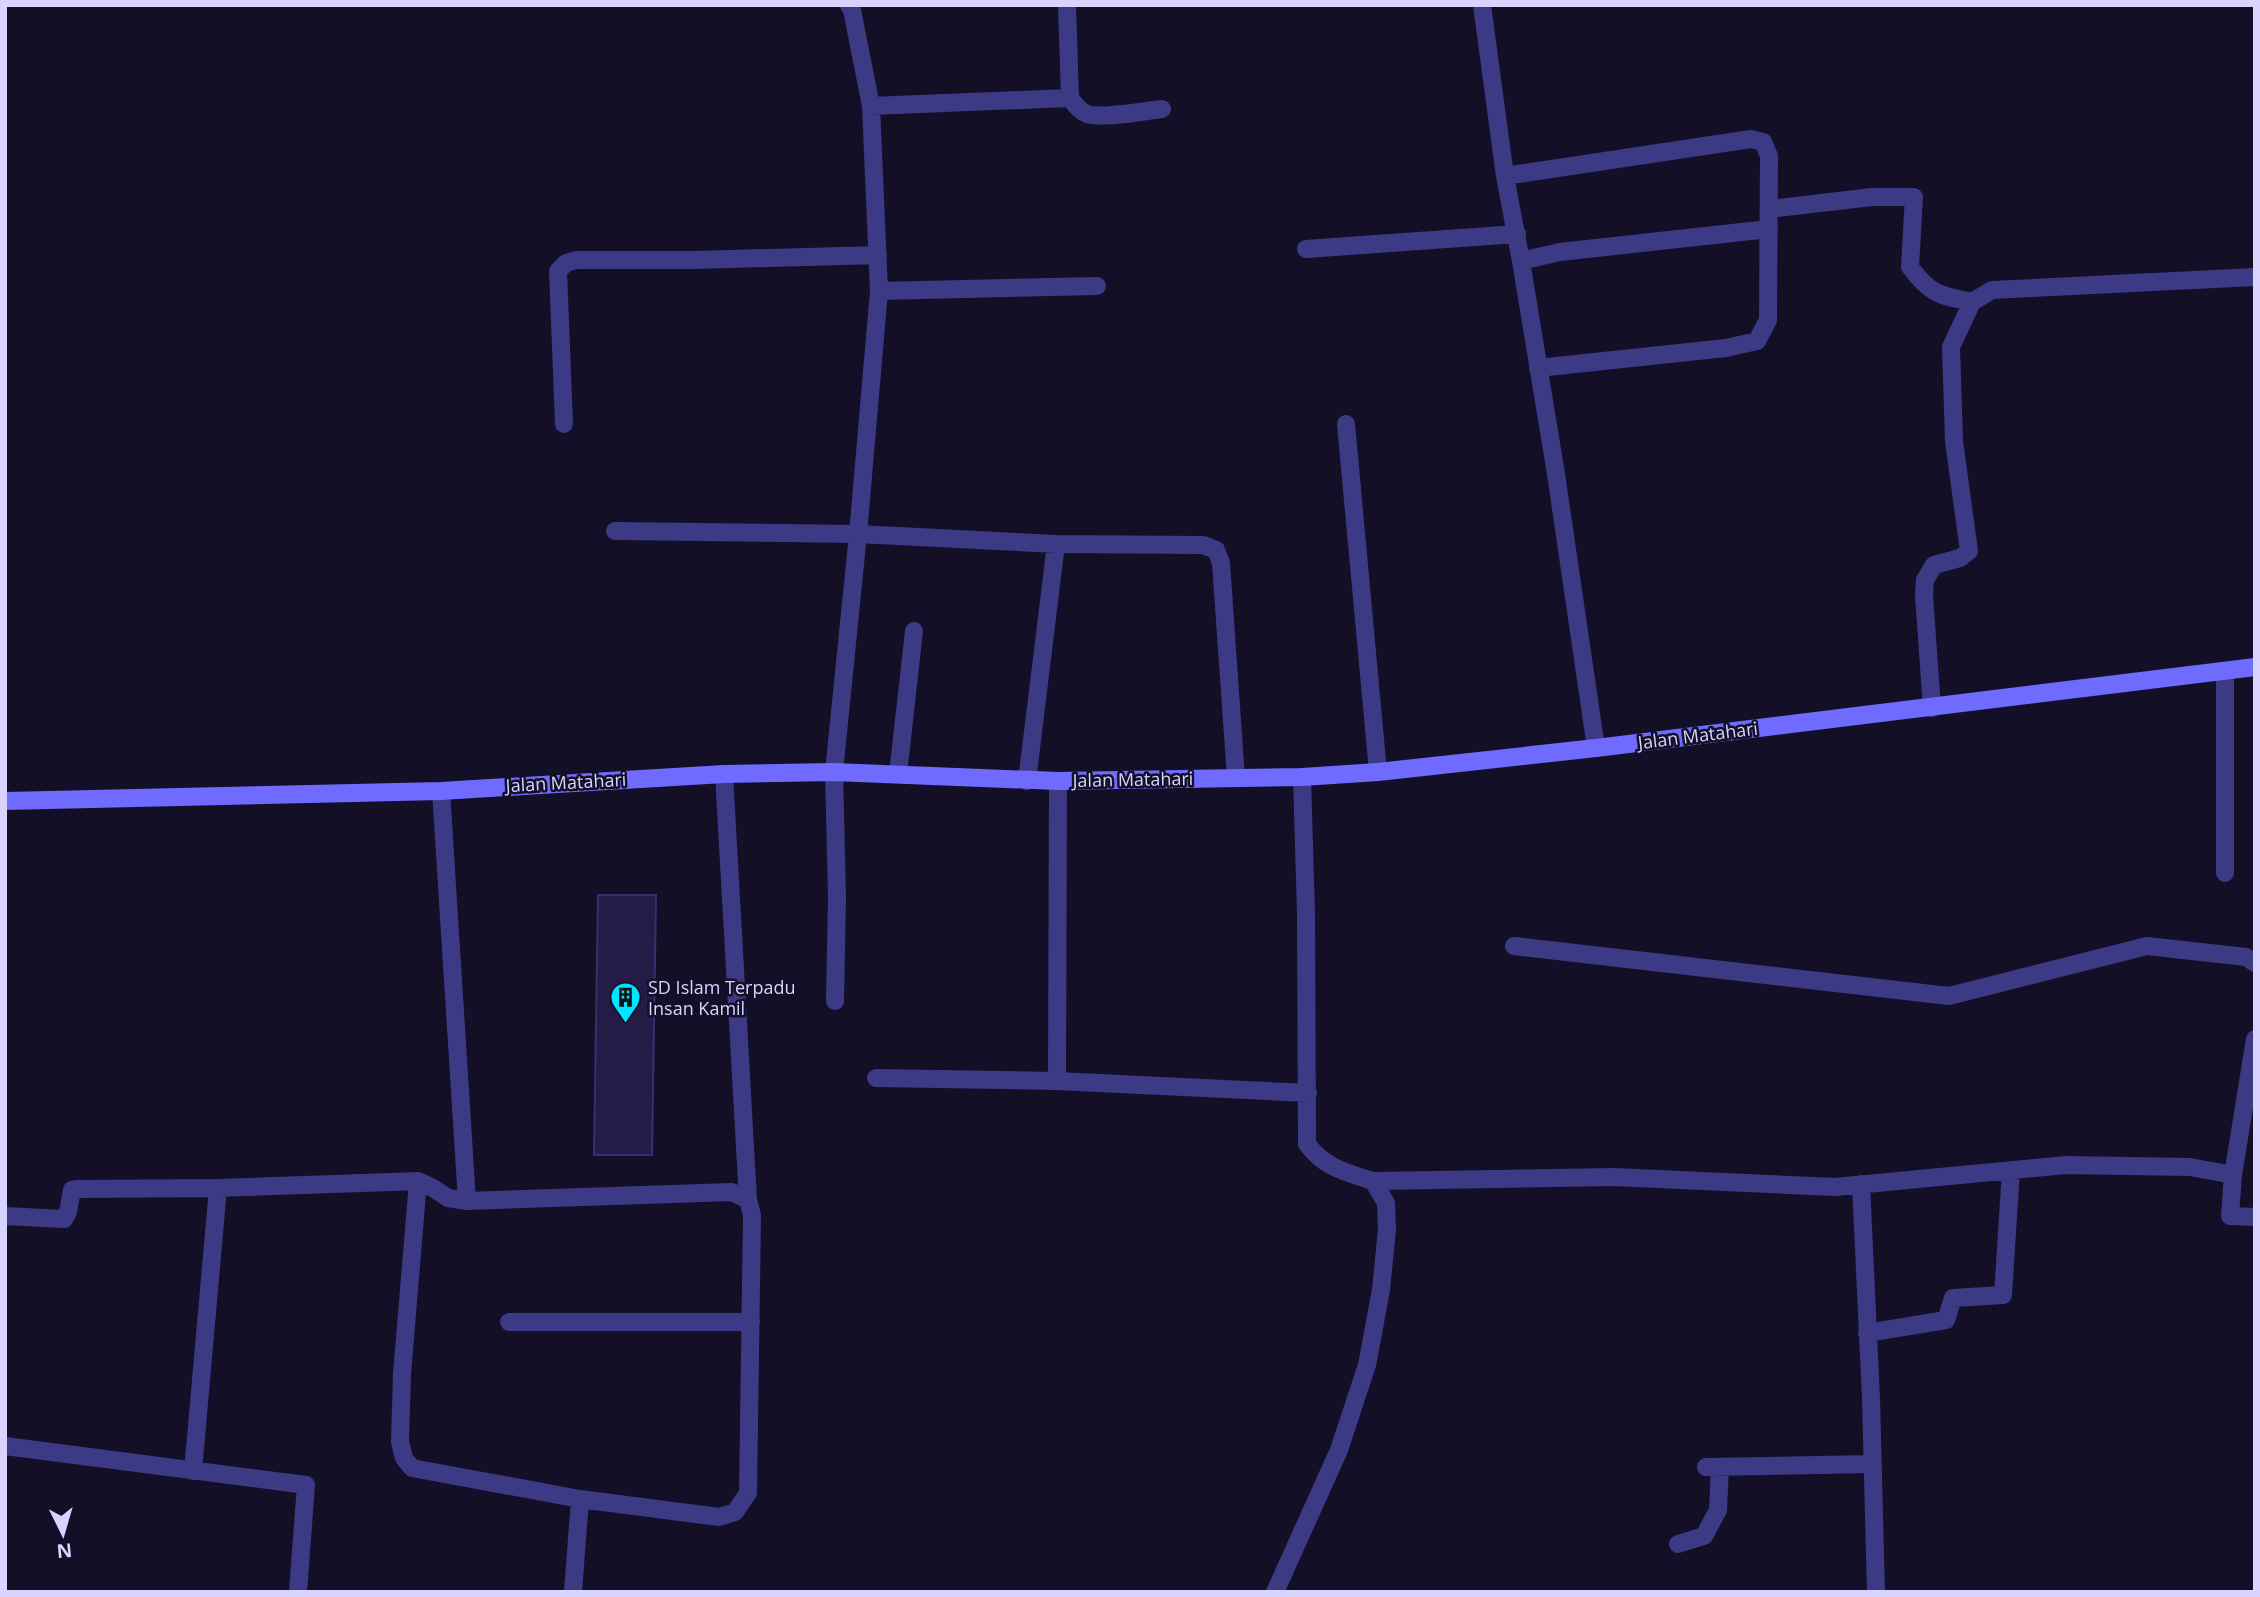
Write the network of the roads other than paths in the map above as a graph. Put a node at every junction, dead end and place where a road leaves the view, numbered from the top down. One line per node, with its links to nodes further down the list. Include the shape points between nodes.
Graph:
1 (849, 5): 5 (street)
2 (1067, 5): 4 (street)
3 (1482, 5): 7 (street)
4 (1070, 98): 5 (street); 6 (street, via 1088,114)
5 (872, 106): 12 (street)
6 (1162, 109)
7 (1504, 176): 8 (street, via 1751,139 1762,142 1769,156); 10 (street)
8 (1769, 209): 9 (street); 17 (street, via 1914,197 1910,267 1942,297)
9 (1769, 229): 13 (street, via 1560,252); 18 (street, via 1768,320 1757,341)
10 (1517, 234): 11 (street); 13 (street)
11 (1306, 249)
12 (877, 255): 16 (street); 19 (street, via 566,263 558,271)
13 (1521, 261): 18 (street)
14 (2255, 277): 17 (street, via 1992,290)
15 (1097, 286): 16 (street)
16 (879, 292): 22 (street)
17 (1972, 302): 27 (street, via 1951,347 1954,441 1969,551 1934,565 1925,580)
18 (1538, 368): 28 (street)
19 (564, 424)
20 (1346, 424): 30 (street)
21 (615, 531): 22 (street)
22 (858, 534): 23 (street); 29 (street)
23 (1056, 544): 34 (street, via 1203,545 1216,550 1221,563); 35 (street)
24 (914, 631): 32 (street)
25 (2255, 667): 26 (street, Jalan Matahari)
26 (2225, 672): 27 (street, Jalan Matahari); 39 (street)
27 (1932, 708): 28 (street, Jalan Matahari)
28 (1596, 748): 30 (street, Jalan Matahari)
29 (834, 772): 31 (street, Jalan Matahari); 32 (street, Jalan Matahari); 42 (street)
30 (1378, 772): 33 (street, Jalan Matahari)
31 (724, 774): 37 (street, Jalan Matahari); 53 (street)
32 (898, 774): 35 (street, Jalan Matahari)
33 (1302, 776): 34 (street, Jalan Matahari); 46 (street)
34 (1236, 778): 36 (street, Jalan Matahari)
35 (1027, 781): 36 (street, Jalan Matahari)
36 (1058, 782): 45 (street)
37 (441, 791): 38 (street, Jalan Matahari); 54 (street)
38 (5, 801)
39 (2225, 873)
40 (1514, 946): 41 (street, via 1949,996 2147,946 2246,957)
41 (2255, 963)
42 (835, 1001)
43 (2255, 1039): 48 (street)
44 (876, 1078): 45 (street)
45 (1057, 1081): 46 (street)
46 (1308, 1093): 50 (street, via 1307,1144 1318,1158)
47 (2011, 1170): 48 (street, via 2066,1165 2190,1167); 51 (street); 59 (street, via 2003,1294 1953,1298 1945,1320)
48 (2233, 1175): 56 (street, via 2230,1216)
49 (418, 1181): 52 (street); 54 (street, via 448,1198); 63 (street, via 402,1374 400,1442 404,1458 412,1468)
50 (1373, 1181): 51 (street, via 1614,1177 1835,1187); 67 (street, via 1386,1203 1387,1229 1367,1365 1339,1450)
51 (1861, 1184): 59 (street)
52 (218, 1188): 55 (street, via 76,1189 64,1219); 62 (street)
53 (748, 1200): 54 (street, via 732,1192); 58 (street, via 752,1215)
54 (467, 1201)
55 (5, 1216)
56 (2255, 1217)
57 (509, 1322): 58 (street)
58 (751, 1322): 63 (street, via 748,1493 735,1513 719,1517)
59 (1867, 1333): 61 (street)
60 (5, 1446): 62 (street)
61 (1872, 1464): 64 (street, via 1713,1467 1718,1510 1704,1536); 68 (street)
62 (193, 1471): 65 (street, via 306,1485)
63 (580, 1499): 66 (street)
64 (1678, 1544)
65 (298, 1592)
66 (573, 1592)
67 (1275, 1592)
68 (1876, 1592)

